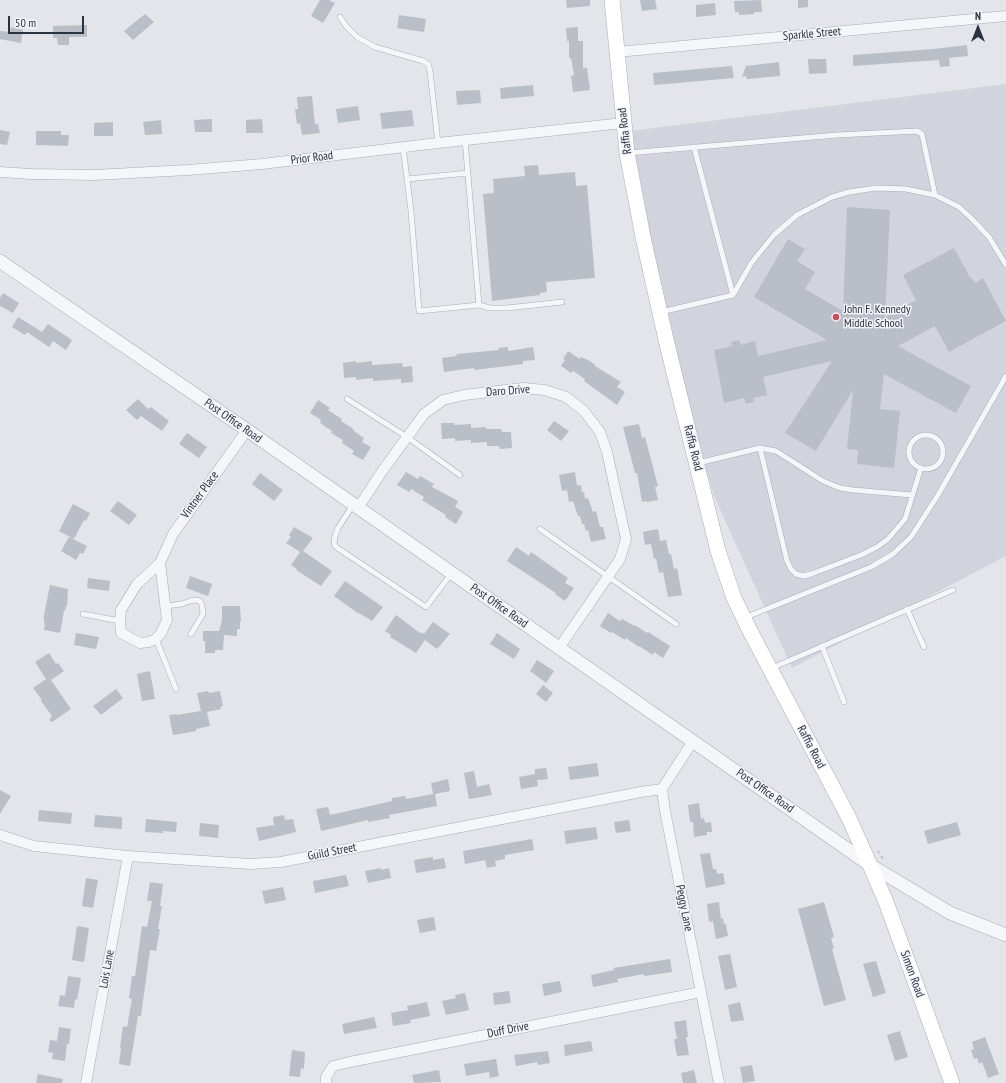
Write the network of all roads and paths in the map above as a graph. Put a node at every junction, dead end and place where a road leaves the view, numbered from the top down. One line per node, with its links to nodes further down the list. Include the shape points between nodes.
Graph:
1 (612, 0): 4 (main road, Raffia Road)
2 (1006, 16): 4 (street, Sparkle Street)
3 (340, 17): 7 (lane, via 356,37 375,47 428,64)
4 (617, 52): 5 (main road, Raffia Road)
5 (623, 123): 6 (street, Prior Road); 10 (main road, Raffia Road)
6 (465, 140): 7 (street, Prior Road); 12 (lane)
7 (438, 143): 8 (street, Prior Road)
8 (403, 147): 11 (street, Prior Road, via 188,170 94,174); 13 (lane)
9 (694, 147): 10 (lane); 14 (lane, via 917,131 922,134); 17 (lane)
10 (627, 153): 20 (main road, Raffia Road)
11 (0, 172)
12 (468, 173): 13 (lane); 19 (lane)
13 (407, 179): 19 (lane, via 419,311)
14 (935, 196): 16 (lane, via 959,207 972,219 989,237); 17 (lane, via 906,189 876,188 832,197 797,215 774,234 752,262)
15 (0, 261): 23 (street, Post Office Road)
16 (1006, 265)
17 (733, 295): 20 (lane)
18 (562, 302): 19 (lane, via 507,308)
19 (479, 305)
20 (660, 312): 26 (main road, Raffia Road)
21 (1006, 376): 39 (lane, via 911,537 893,554 871,567)
22 (347, 399): 24 (lane)
23 (247, 430): 30 (street, Post Office Road); 32 (street, Vintner Place, via 173,534)
24 (407, 437): 28 (lane); 30 (street, Daro Drive); 34 (street, Daro Drive, via 424,414 443,400 523,388 545,390 566,397 584,411 600,432 607,452 626,539 620,559)
25 (760, 448): 26 (lane); 29 (lane, via 776,451 823,481 840,488); 29 (lane, via 787,561 796,574 804,576 814,573 877,547 888,539 905,519)
26 (697, 463): 39 (main road, Raffia Road, via 718,551 734,598)
27 (921, 468): 27 (lane, via 937,464 942,454 940,443 932,436 916,438 910,446 912,462); 29 (lane)
28 (460, 475)
29 (912, 495)
30 (356, 506): 33 (street, Post Office Road); 33 (lane, via 338,528 334,542 336,547 426,607)
31 (540, 529): 34 (lane)
32 (160, 563): 36 (street); 40 (street, Vintner Place, via 137,584 121,610)
33 (452, 574): 46 (street, Post Office Road)
34 (608, 576): 41 (lane); 46 (street, Daro Drive)
35 (953, 590): 37 (lane)
36 (165, 606): 42 (lane, via 200,601 203,614); 43 (street, via 167,620)
37 (908, 609): 44 (lane); 45 (lane)
38 (84, 614): 40 (lane)
39 (744, 618): 47 (main road, Raffia Road)
40 (120, 621): 43 (street, via 120,633 140,643)
41 (676, 624)
42 (191, 634)
43 (156, 639): 48 (lane)
44 (822, 646): 47 (lane); 49 (lane)
45 (924, 647)
46 (559, 648): 50 (street, Post Office Road)
47 (769, 669): 54 (main road, Raffia Road, via 848,816)
48 (176, 689)
49 (844, 702)
50 (693, 741): 51 (street); 54 (street, Post Office Road)
51 (662, 789): 53 (street, Guild Street, via 281,862 252,864); 56 (street, Peggy Lane)
52 (0, 835): 53 (street, Guild Street, via 34,846)
53 (128, 856): 57 (street, Lois Lane)
54 (870, 865): 55 (street, Post Office Road, via 950,913); 60 (main road, Simon Road)
55 (1006, 935)
56 (701, 992): 58 (street, Duff Drive, via 333,1066 326,1077); 59 (street, Peggy Lane)
57 (86, 1083)
58 (326, 1083)
59 (719, 1083)
60 (952, 1083)

